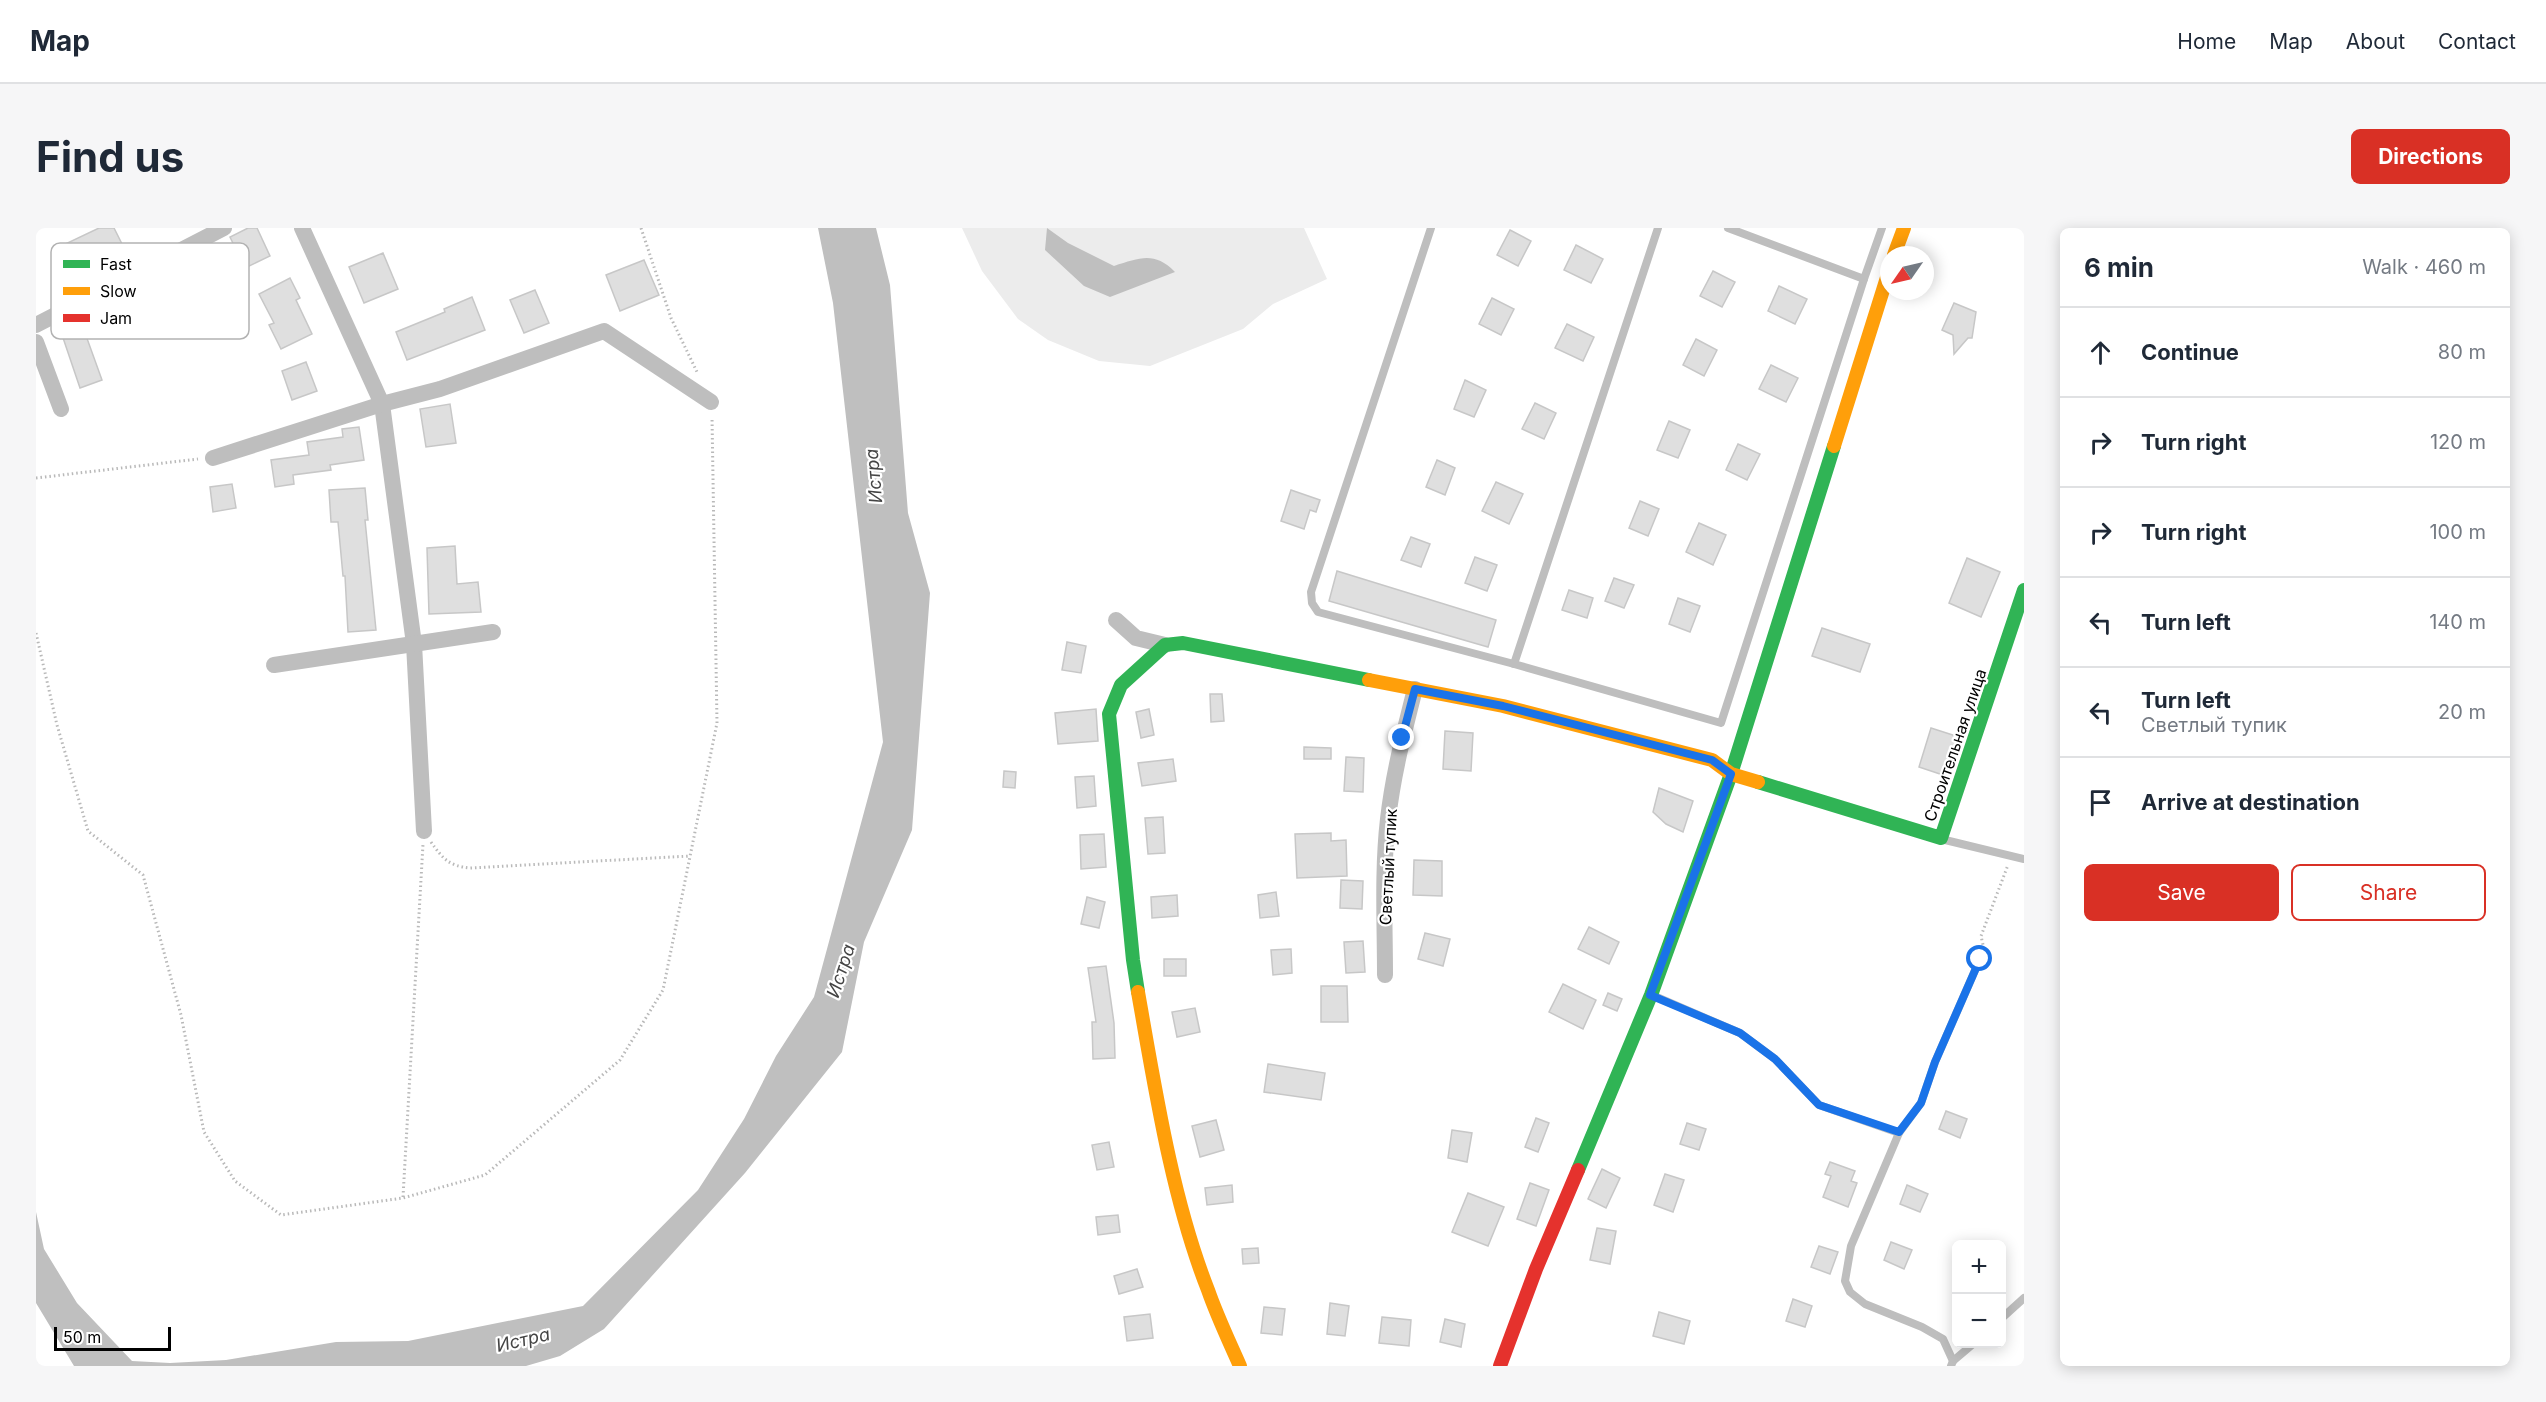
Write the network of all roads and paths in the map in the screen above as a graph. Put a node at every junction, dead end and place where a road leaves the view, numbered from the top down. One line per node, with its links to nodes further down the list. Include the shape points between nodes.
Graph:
1 (224, 228): 9 (street)
2 (302, 228): 17 (street)
3 (642, 228): 16 (path, via 671,318)
4 (1431, 228): 27 (lane, via 1311,592 1312,603 1318,612)
5 (1658, 228): 27 (lane)
6 (1728, 228): 11 (lane)
7 (1882, 228): 11 (lane)
8 (1904, 228): 10 (street)
9 (195, 243)
10 (1897, 246)
11 (1864, 279): 27 (lane, via 1720,723)
12 (1880, 300): 30 (street)
13 (51, 317): 14 (street)
14 (36, 325)
15 (36, 342): 18 (street)
16 (711, 402): 17 (street, via 604,330 440,388); 34 (path, via 717,723)
17 (382, 404): 19 (street); 25 (street)
18 (61, 409)
19 (213, 458): 20 (path)
20 (36, 478)
21 (2024, 590): 32 (street, Строительная улица)
22 (1116, 620): 26 (street, via 1136,638)
23 (493, 632): 25 (street)
24 (36, 633): 40 (path, via 57,725 88,831 143,875 181,1015 204,1132 235,1180 281,1215)
25 (414, 644): 28 (street); 31 (street)
26 (1166, 645): 29 (street, Строительная улица, via 1182,642); 45 (street, via 1121,685 1109,714 1120,836 1133,960 1181,1206 1207,1289)
27 (1514, 664)
28 (274, 665)
29 (1415, 689): 30 (street, Строительная улица, via 1503,706 1712,760); 37 (street, Светлый тупик, via 1388,820)
30 (1731, 774): 32 (street, Строительная улица); 38 (street)
31 (424, 831): 34 (path, via 440,855 455,867); 40 (path)
32 (1941, 838): 33 (lane)
33 (2012, 855): 35 (lane); 36 (path, via 1982,936 1984,951)
34 (690, 856): 40 (path, via 663,990 620,1060 484,1175)
35 (2024, 859)
36 (1980, 959): 39 (lane, via 1921,1103)
37 (1385, 975)
38 (1650, 995): 39 (lane, via 1740,1033 1775,1059 1819,1105); 46 (street)
39 (1899, 1132): 44 (lane, via 1851,1246 1845,1281 1850,1292 1865,1305 1943,1339)
40 (403, 1198)
41 (2024, 1298): 42 (lane)
42 (2006, 1314)
43 (1969, 1348): 44 (lane)
44 (1952, 1364)
45 (1240, 1366)
46 (1500, 1366)

